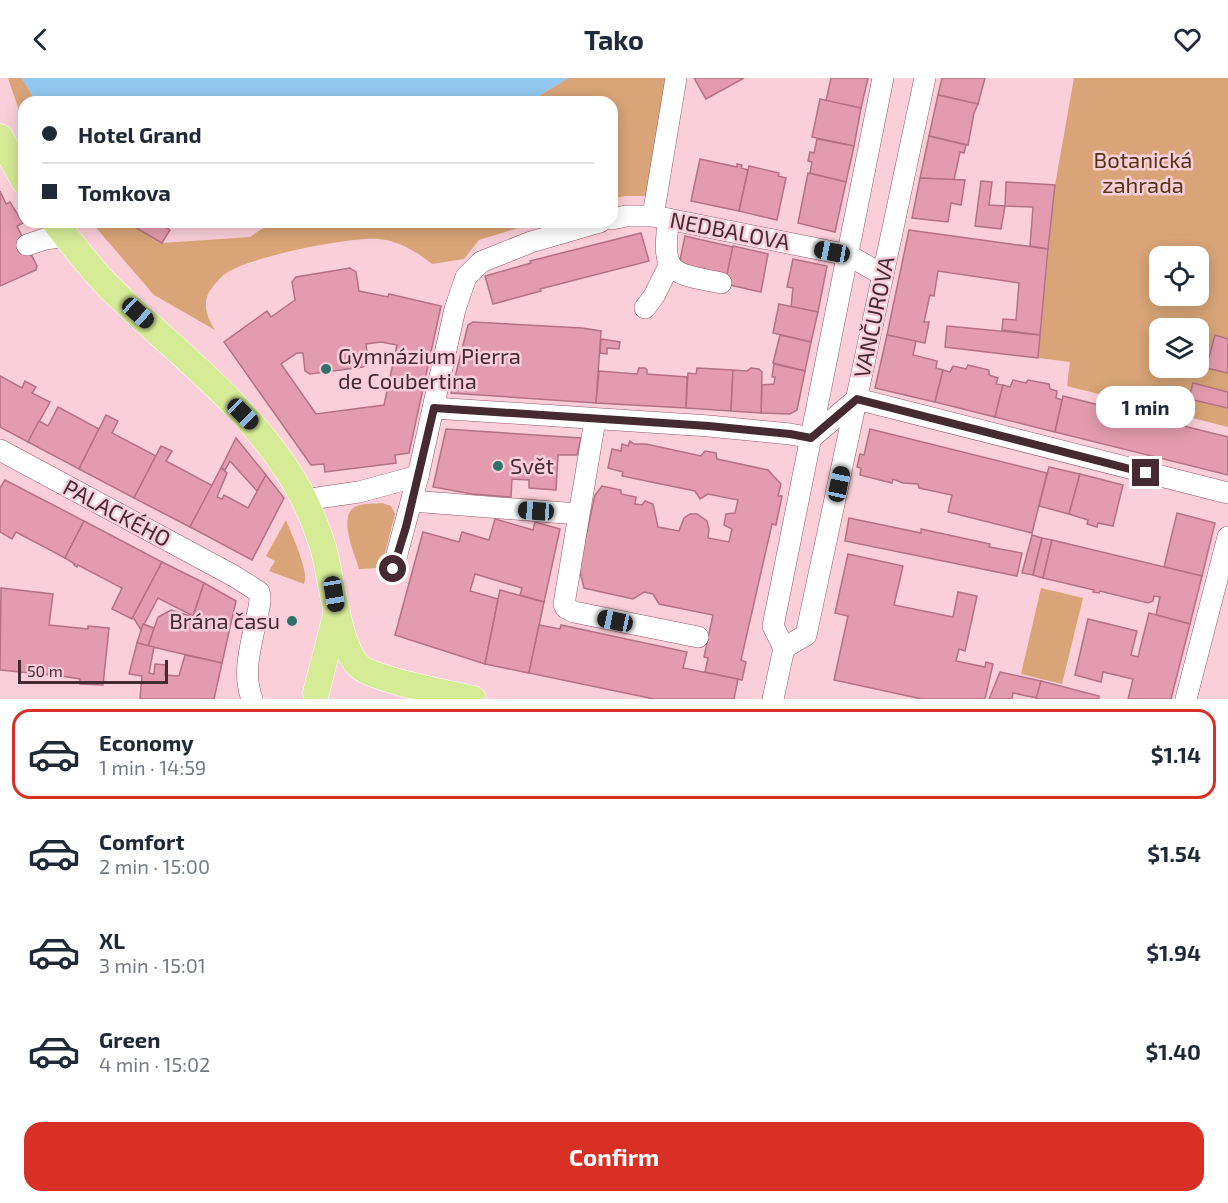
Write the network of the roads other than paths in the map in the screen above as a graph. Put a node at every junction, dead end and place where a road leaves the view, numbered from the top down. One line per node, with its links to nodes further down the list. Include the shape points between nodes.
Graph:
1 (676, 78): 7 (street)
2 (884, 78): 11 (street, VANČUROVA)
3 (925, 78): 13 (street, VANČUROVA)
4 (0, 137): 5 (main road)
5 (18, 170)
6 (618, 218): 7 (street, NEDBALOVA)
7 (661, 218): 11 (street, NEDBALOVA); 12 (street)
8 (579, 228): 17 (street, via 481,262 466,278 455,309)
9 (60, 229): 10 (street); 23 (main road, via 109,287 258,429)
10 (27, 245)
11 (848, 255): 13 (street, NEDBALOVA); 19 (street, VANČUROVA)
12 (670, 264): 14 (street, via 680,274); 15 (street)
13 (883, 275): 16 (street, VANČUROVA)
14 (721, 283)
15 (645, 308)
16 (857, 399): 19 (street); 22 (street); 30 (street, VANČUROVA, via 806,635)
17 (434, 408): 18 (street); 21 (street)
18 (596, 420): 19 (street, via 709,426); 25 (street)
19 (811, 438): 30 (street, VANČUROVA, via 773,626)
20 (0, 450): 33 (street, PALACKÉHO, via 259,592 247,664)
21 (418, 476): 23 (street, via 359,492); 24 (street)
22 (1228, 493)
23 (304, 500): 28 (main road, via 323,548)
24 (412, 501): 25 (street); 27 (street)
25 (578, 514): 29 (street, via 563,599 566,608)
26 (1228, 537): 36 (street)
27 (393, 569)
28 (337, 611): 31 (main road, via 353,659); 32 (main road)
29 (698, 637)
30 (784, 648): 35 (street)
31 (360, 667): 32 (main road); 34 (main road, via 385,678)
32 (310, 696)
33 (252, 699)
34 (473, 699)
35 (772, 699)
36 (1186, 699)

